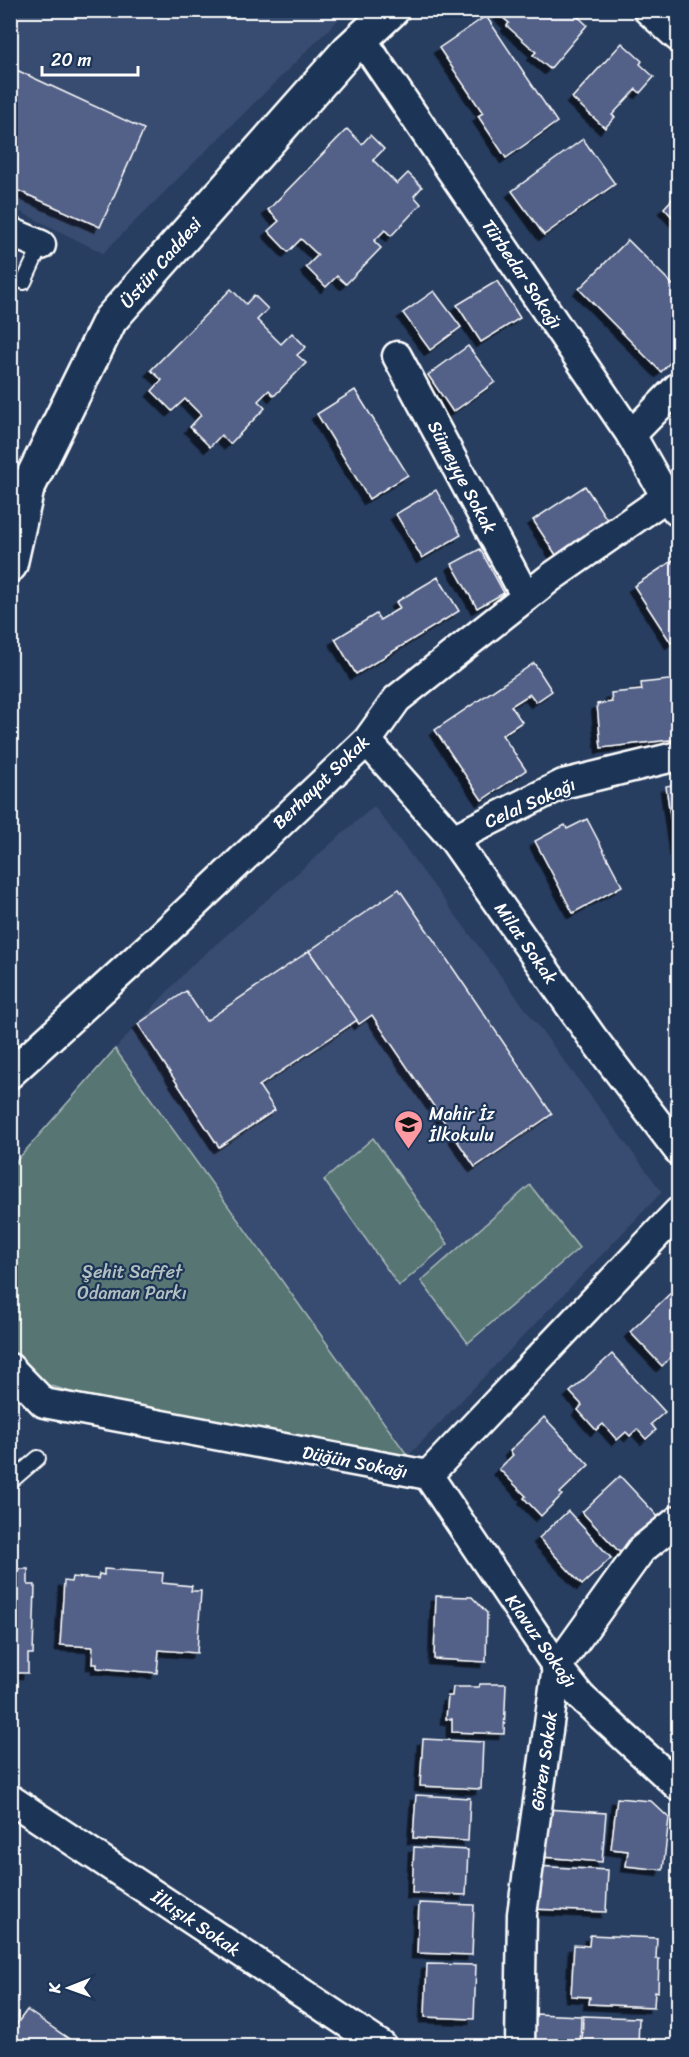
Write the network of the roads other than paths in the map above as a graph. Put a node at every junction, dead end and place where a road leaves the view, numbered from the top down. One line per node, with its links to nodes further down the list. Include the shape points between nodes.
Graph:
1 (392, 10): 4 (street, Üstün Caddesi)
2 (648, 10): 3 (street)
3 (678, 37)
4 (361, 38): 10 (street, Türbedar Sokağı); 12 (street, Üstün Caddesi, via 110,320 27,489)
5 (10, 232): 6 (street)
6 (41, 245): 7 (lane)
7 (24, 282)
8 (397, 356): 13 (street, Sümeyye Sokak)
9 (678, 387): 10 (street)
10 (631, 435): 11 (street, Türbedar Sokağı)
11 (674, 502): 13 (street, Berhayat Sokak)
12 (10, 565)
13 (526, 597): 14 (street, Berhayat Sokak, via 397,699)
14 (367, 741): 16 (street, Milat Sokak); 17 (street, Berhayat Sokak)
15 (678, 756): 16 (street, Celal Sokağı, via 563,784)
16 (453, 839): 18 (street, Milat Sokak, via 592,1037)
17 (10, 1074)
18 (678, 1150)
19 (678, 1212): 22 (street, Düğün Sokağı)
20 (10, 1368): 22 (street, Düğün Sokağı, via 44,1403)
21 (38, 1458): 23 (lane)
22 (428, 1475): 25 (street, Klavuz Sokağı)
23 (10, 1482)
24 (678, 1520): 25 (street, Gören Sokak, via 641,1550)
25 (557, 1667): 26 (street, Klavuz Sokağı, via 581,1696); 29 (street, Gören Sokak, via 522,1914)
26 (678, 1786)
27 (10, 1799): 28 (street, İlkışık Sokak)
28 (382, 2046)
29 (520, 2046)

